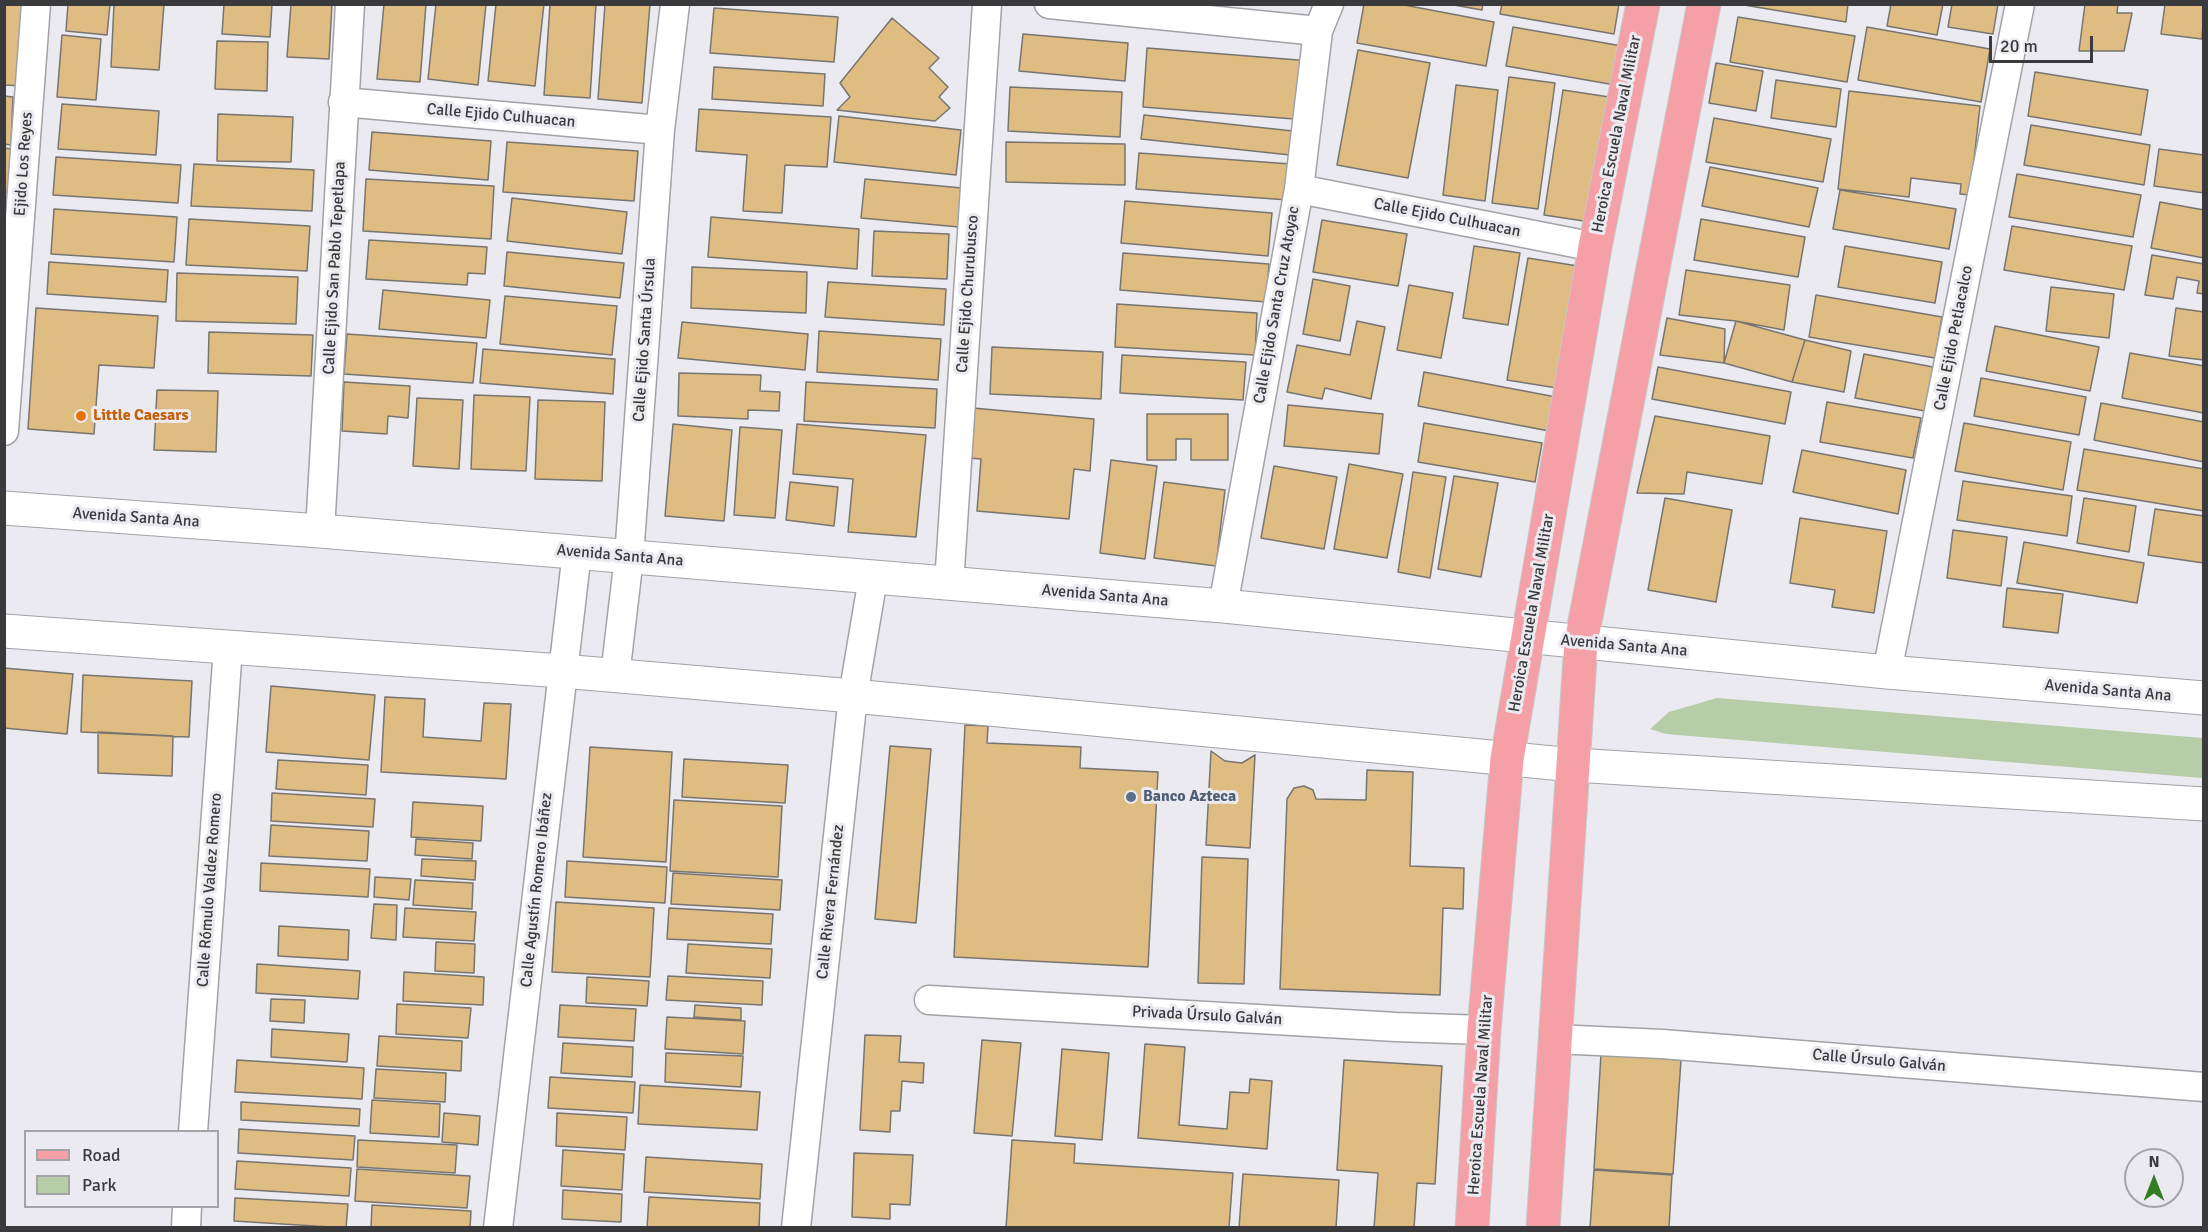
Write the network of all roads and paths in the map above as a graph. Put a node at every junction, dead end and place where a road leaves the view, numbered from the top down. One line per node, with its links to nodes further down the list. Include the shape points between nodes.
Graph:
1 (36, 4): 15 (street, Ejido Los Reyes)
2 (350, 4): 11 (street, Calle Ejido San Pablo Tepetlapa)
3 (675, 4): 12 (street, Calle Ejido Santa Úrsula)
4 (987, 4): 21 (street, Calle Ejido Churubusco)
5 (1049, 4): 10 (street)
6 (1329, 4): 10 (street, Calle Ejido Santa Cruz Atoyac)
7 (1643, 4): 14 (main road, Heroica Escuela Naval Militar)
8 (1704, 4): 25 (main road)
9 (2020, 4): 28 (street, Calle Ejido Petlacalco)
10 (1318, 32): 13 (street, Calle Ejido Santa Cruz Atoyac)
11 (343, 102): 12 (street, Calle Ejido Culhuacan); 17 (street, Calle Ejido San Pablo Tepetlapa)
12 (660, 130): 19 (street, Calle Ejido Santa Úrsula)
13 (1299, 189): 14 (street, Calle Ejido Culhuacan); 22 (street, Calle Ejido Santa Cruz Atoyac)
14 (1595, 247): 24 (main road, Heroica Escuela Naval Militar)
15 (4, 431)
16 (4, 508): 17 (main road, Avenida Santa Ana)
17 (320, 531): 18 (main road, Avenida Santa Ana)
18 (577, 552): 19 (main road, Avenida Santa Ana); 27 (street, Calle Agustín Romero Ibáñez)
19 (629, 557): 20 (main road, Avenida Santa Ana); 29 (street, Calle Ejido Santa Úrsula)
20 (873, 578): 21 (main road, Avenida Santa Ana); 31 (street, Calle Rivera Fernández)
21 (949, 584): 22 (main road, Avenida Santa Ana)
22 (1223, 606): 24 (main road, Avenida Santa Ana)
23 (4, 631): 26 (main road)
24 (1528, 638): 25 (main road, Avenida Santa Ana); 32 (main road, Heroica Escuela Naval Militar)
25 (1581, 642): 28 (main road, Avenida Santa Ana); 33 (main road)
26 (228, 648): 27 (main road); 39 (street, Calle Rómulo Valdez Romero)
27 (562, 671): 29 (main road); 42 (street, Calle Agustín Romero Ibáñez)
28 (1887, 672): 30 (main road, Avenida Santa Ana)
29 (615, 676): 31 (main road)
30 (2202, 693)
31 (853, 696): 32 (main road); 43 (street, Calle Rivera Fernández)
32 (1507, 759): 33 (main road); 36 (main road, Heroica Escuela Naval Militar)
33 (1574, 765): 34 (main road); 37 (main road)
34 (2204, 804)
35 (929, 1000): 36 (street, Privada Úrsulo Galván)
36 (1484, 1030): 44 (main road, Heroica Escuela Naval Militar)
37 (1555, 1038): 38 (street, Calle Úrsulo Galván); 45 (main road)
38 (2204, 1087)
39 (193, 1130)
40 (187, 1208): 41 (street)
41 (186, 1227)
42 (498, 1227)
43 (796, 1227)
44 (1472, 1227)
45 (1543, 1227)

